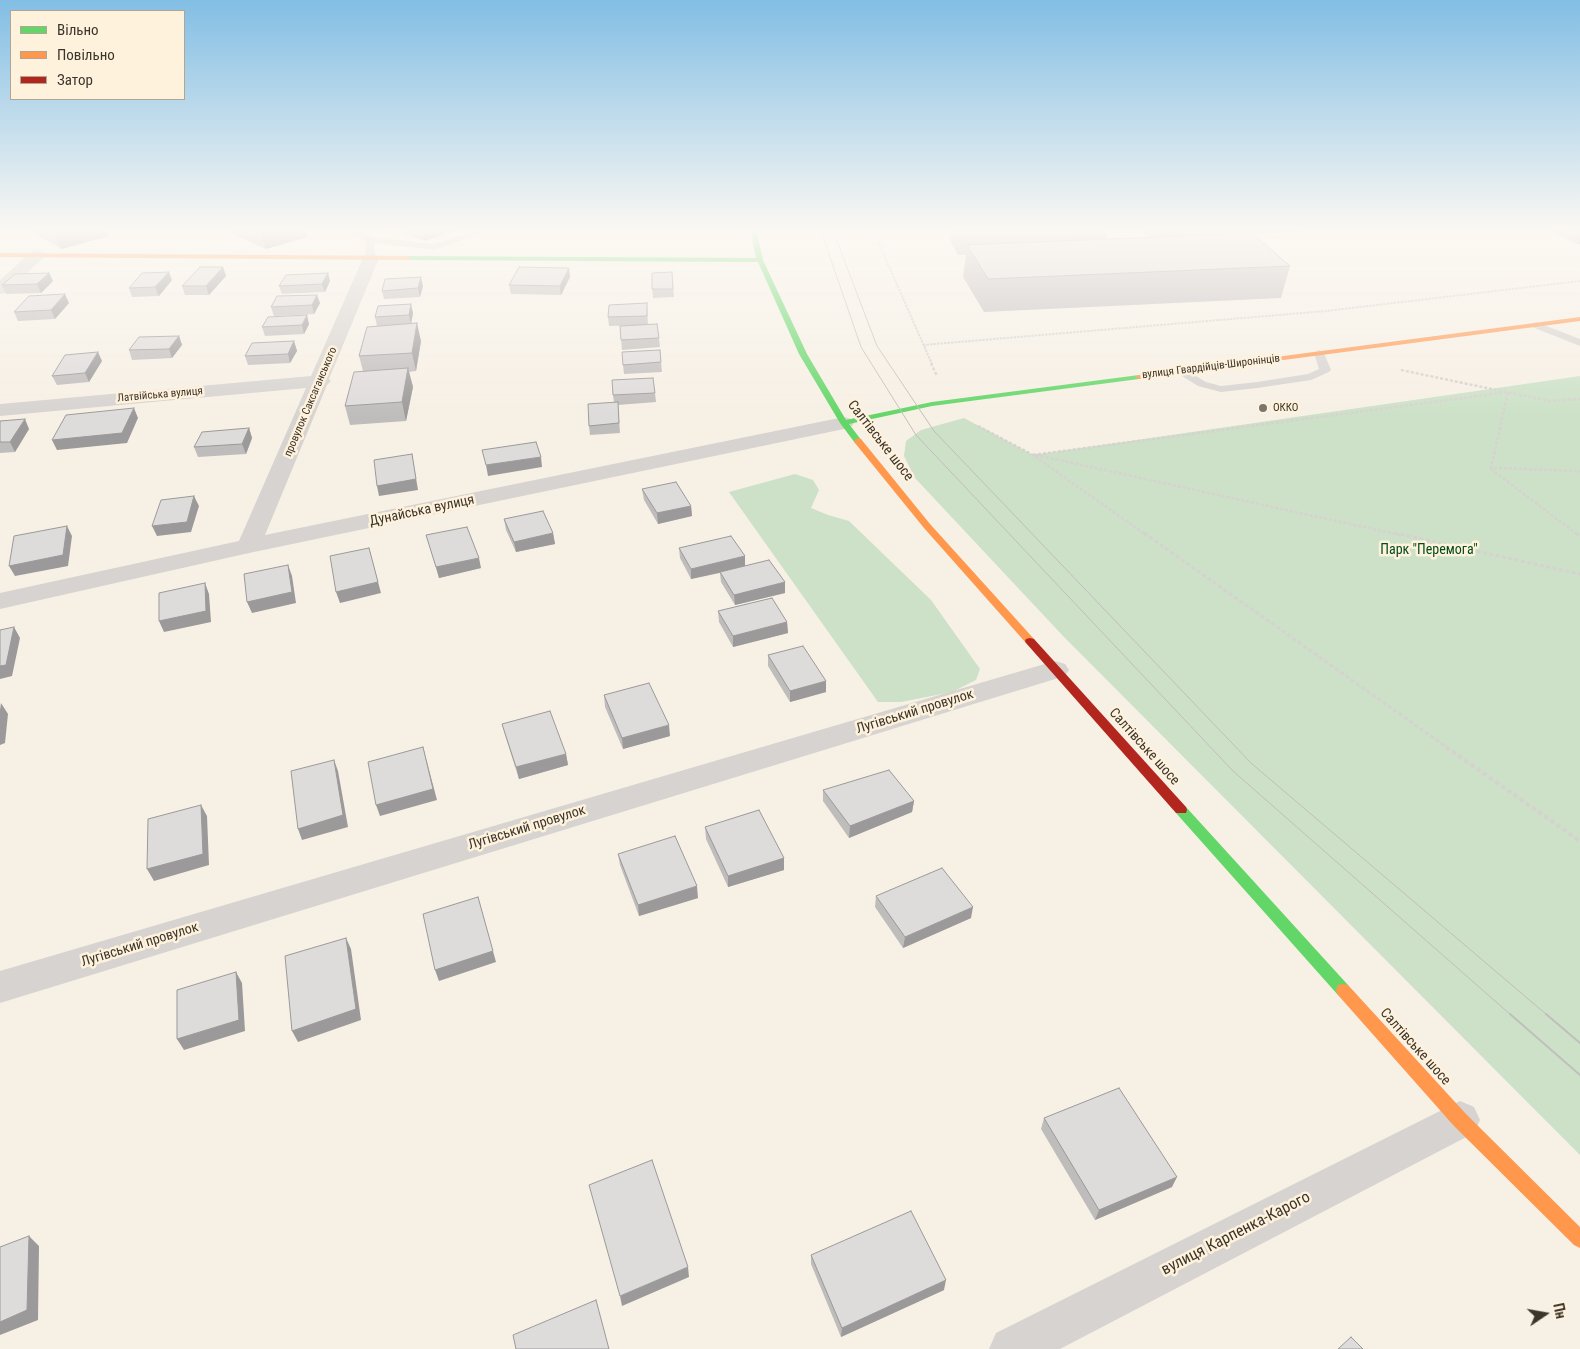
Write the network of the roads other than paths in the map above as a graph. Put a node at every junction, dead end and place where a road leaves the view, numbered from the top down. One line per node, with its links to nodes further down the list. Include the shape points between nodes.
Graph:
1 (354, 291): 8 (street, провулок Саксаганського)
2 (774, 291): 10 (main road, Салтівське шосе, via 803,354)
3 (1580, 319): 4 (main road, вулиця Гвардійців-Широнінців)
4 (1536, 325): 5 (lane); 6 (main road, вулиця Гвардійців-Широнінців)
5 (1580, 343)
6 (1319, 353): 7 (main road, вулиця Гвардійців-Широнінців); 7 (lane, via 1325,370 1318,374 1257,385 1221,389 1202,384)
7 (1180, 371): 10 (main road, вулиця Гвардійців-Широнінців, via 932,404)
8 (321, 381): 9 (street, Латвійська вулиця); 11 (street, провулок Саксаганського)
9 (0, 410)
10 (844, 423): 11 (street, Дунайська вулиця); 13 (main road, Салтівське шосе, via 928,526)
11 (249, 546): 12 (street, Дунайська вулиця)
12 (0, 601)
13 (1055, 670): 14 (street, Лугівський провулок); 15 (main road, Салтівське шосе)
14 (0, 986)
15 (1460, 1120): 16 (main road, Салтівське шосе); 17 (street, вулиця Карпенка-Карого)
16 (1580, 1239)
17 (1012, 1349)

